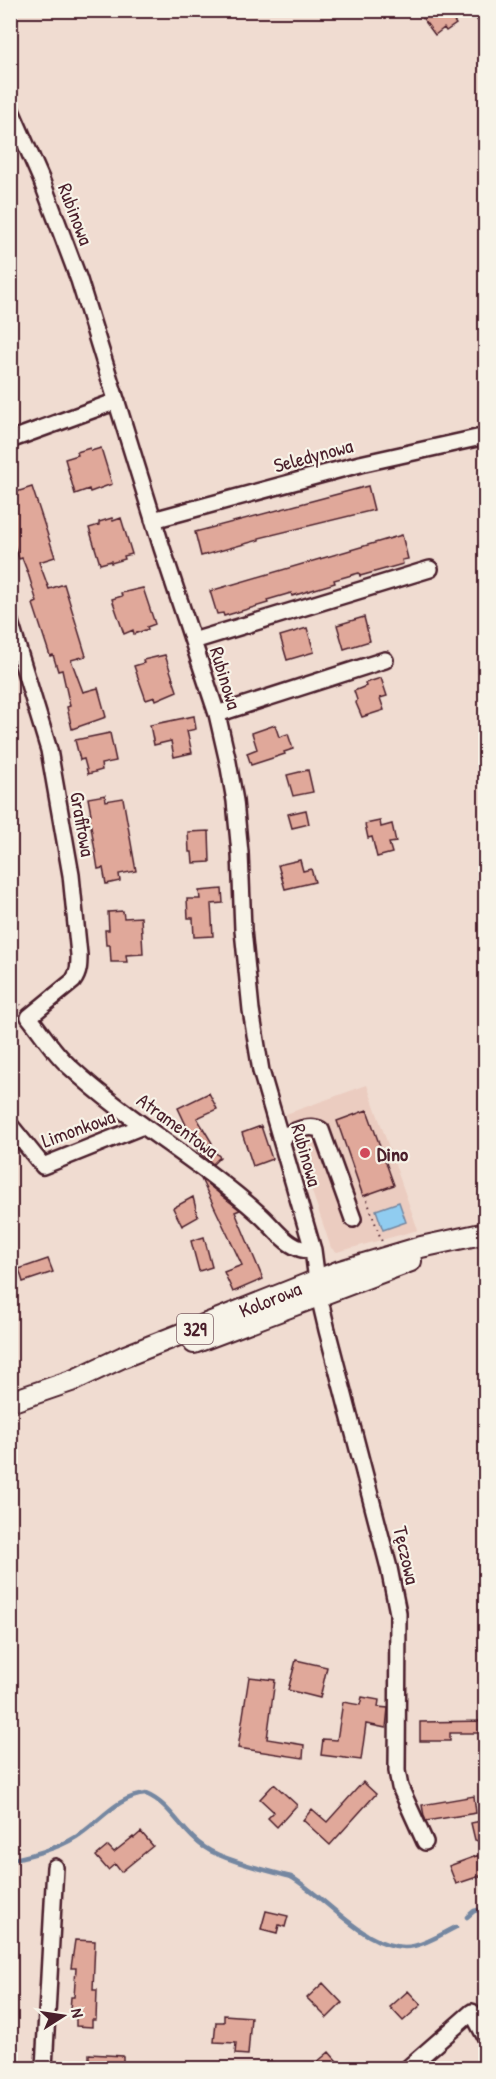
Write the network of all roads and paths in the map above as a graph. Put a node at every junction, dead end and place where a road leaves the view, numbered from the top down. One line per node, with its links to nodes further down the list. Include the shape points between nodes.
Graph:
1 (482, 10): 2 (street)
2 (486, 16)
3 (10, 108): 4 (street, Rubinowa, via 79,280)
4 (117, 401): 6 (street); 7 (street, Rubinowa)
5 (486, 436): 7 (street, Seledynowa, via 360,464)
6 (10, 440)
7 (153, 520): 10 (street, Rubinowa)
8 (430, 569): 10 (street)
9 (10, 622): 13 (street, Grafitowa, via 49,750 71,874 79,955 77,976)
10 (193, 641): 12 (street, Rubinowa)
11 (385, 660): 12 (street)
12 (217, 714): 16 (street, Rubinowa, via 235,801 251,1010 261,1071)
13 (29, 1017): 15 (street, Atramentowa, via 68,1065)
14 (10, 1125): 15 (street, Limonkowa, via 43,1166)
15 (143, 1126): 21 (street, Atramentowa, via 250,1206 295,1248)
16 (280, 1137): 18 (street, via 309,1127 321,1130); 21 (street, Rubinowa)
17 (367, 1200): 20 (path)
18 (353, 1220)
19 (478, 1235): 22 (main road, Kolorowa / 329, via 386,1256)
20 (384, 1246)
21 (313, 1250): 22 (street, Rubinowa)
22 (318, 1288): 23 (main road, Kolorowa / 329); 24 (street, Tęczowa, via 398,1613 397,1772)
23 (10, 1402)
24 (424, 1842)
25 (55, 1867): 27 (street)
26 (486, 2037): 28 (street, via 472,2012)
27 (44, 2068)
28 (408, 2068)

